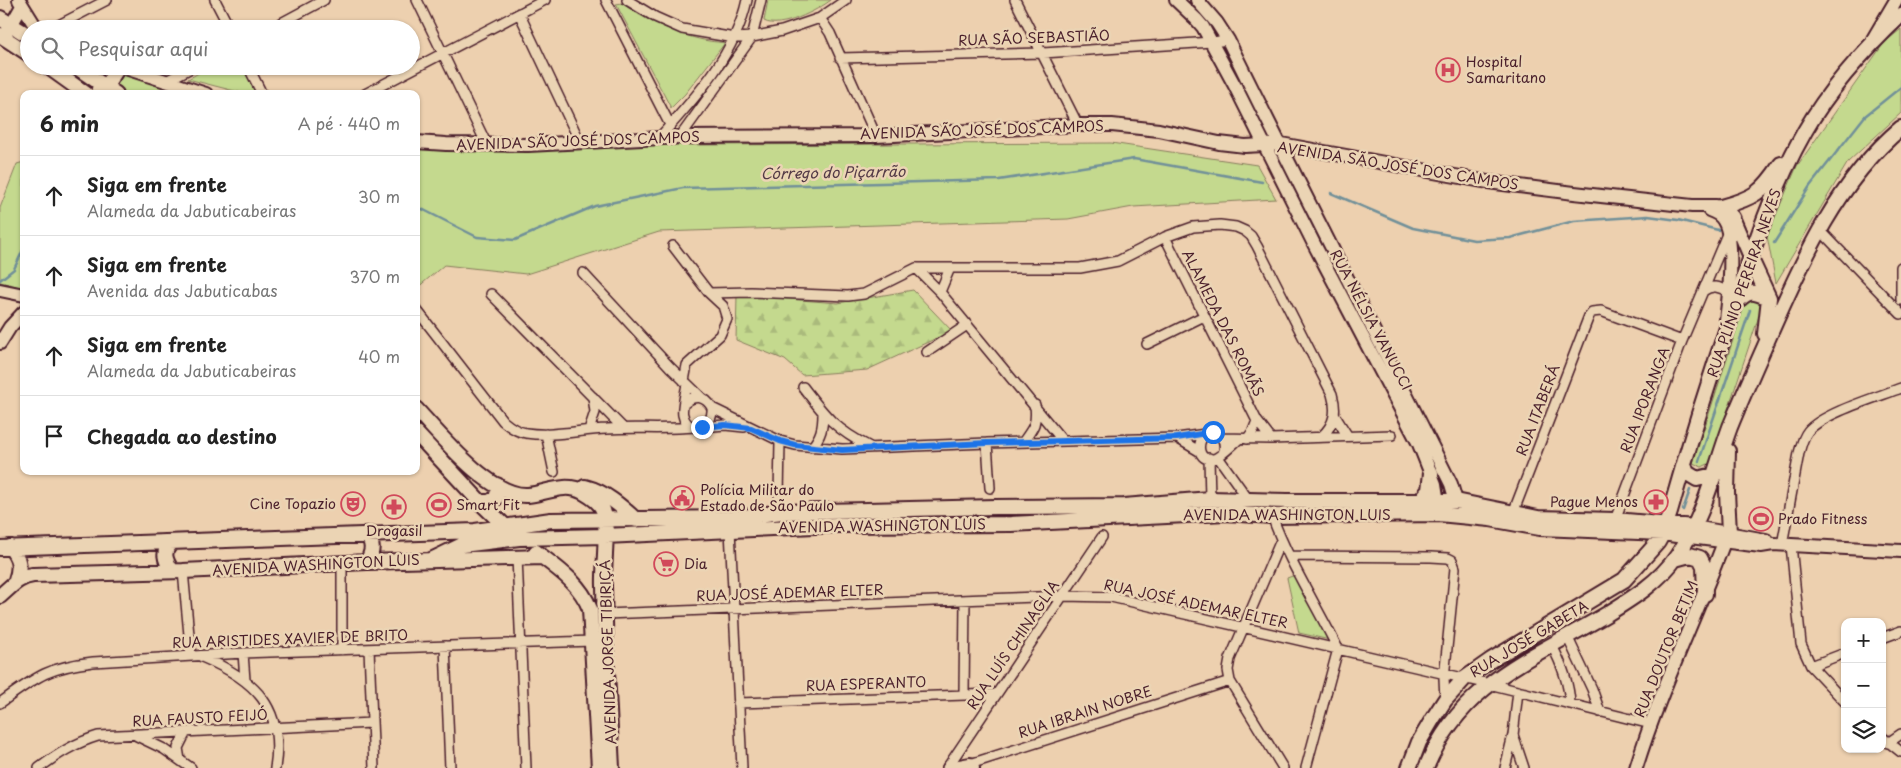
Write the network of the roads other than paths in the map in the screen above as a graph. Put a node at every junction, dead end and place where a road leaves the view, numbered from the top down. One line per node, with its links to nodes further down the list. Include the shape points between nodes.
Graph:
1 (106, 0): 21 (street)
2 (215, 0): 22 (street)
3 (324, 0): 23 (street)
4 (416, 0): 34 (street)
5 (544, 0): 17 (street)
6 (606, 0): 51 (street)
7 (627, 0): 29 (street, via 682,29)
8 (747, 0): 29 (street)
9 (761, 0): 28 (street)
10 (846, 0): 19 (street)
11 (1015, 0): 35 (street)
12 (1176, 0): 31 (main road, RUA NÉLSIA VANUCCI, via 1196,19)
13 (1197, 0): 25 (main road, RUA NÉLSIA VANUCCI)
14 (1205, 0): 25 (street)
15 (1896, 0): 32 (main road)
16 (20, 3): 20 (main road); 24 (main road)
17 (519, 13): 34 (street); 59 (street)
18 (1901, 15): 32 (main road, RUA PLÍNIO PEREIRA NEVES)
19 (820, 18): 28 (street); 36 (street)
20 (31, 20)
21 (68, 20)
22 (225, 20)
23 (287, 20)
24 (5, 21): 26 (main road); 27 (main road)
25 (1217, 24): 30 (main road, RUA NÉLSIA VANUCCI)
26 (20, 30)
27 (2, 36): 33 (main road)
28 (752, 37): 29 (street); 56 (street)
29 (735, 38): 51 (street, via 719,66)
30 (1228, 40): 31 (street, RUA SÃO SEBASTIÃO); 60 (main road, RUA NÉLSIA VANUCCI)
31 (1212, 42): 35 (street, RUA SÃO SEBASTIÃO); 62 (main road, RUA NÉLSIA VANUCCI)
32 (1869, 46): 54 (main road, RUA PLÍNIO PEREIRA NEVES, via 1835,86)
33 (20, 48)
34 (442, 52): 37 (street); 61 (street)
35 (1043, 53): 36 (street, RUA SÃO SEBASTIÃO); 52 (street)
36 (840, 58): 55 (street)
37 (420, 64)
38 (60, 75): 46 (main road)
39 (88, 75): 47 (main road)
40 (116, 75): 47 (main road)
41 (144, 75): 45 (main road)
42 (178, 75): 45 (street)
43 (252, 75): 49 (street)
44 (400, 75): 50 (street)
45 (164, 82): 48 (main road)
46 (81, 90)
47 (111, 90)
48 (192, 90)
49 (260, 90)
50 (372, 90)
51 (670, 125): 57 (street)
52 (1078, 125): 55 (main road, AVENIDA SÃO JOSÉ DOS CAMPOS); 62 (main road, AVENIDA SÃO JOSÉ DOS CAMPOS, via 1159,130 1219,143)
53 (1901, 128): 68 (main road, via 1846,187)
54 (1805, 131): 66 (main road, via 1760,191 1743,201); 71 (main road, RUA PLÍNIO PEREIRA NEVES, via 1784,172)
55 (876, 136): 56 (main road, AVENIDA SÃO JOSÉ DOS CAMPOS)
56 (680, 137): 57 (main road, AVENIDA SÃO JOSÉ DOS CAMPOS)
57 (659, 138): 59 (main road, AVENIDA SÃO JOSÉ DOS CAMPOS)
58 (420, 142): 61 (main road, AVENIDA SÃO JOSÉ DOS CAMPOS)
59 (580, 142): 61 (main road, AVENIDA SÃO JOSÉ DOS CAMPOS)
60 (1281, 144): 62 (main road, AVENIDA SÃO JOSÉ DOS CAMPOS); 63 (main road, AVENIDA SÃO JOSÉ DOS CAMPOS); 64 (main road, RUA NÉLSIA VANUCCI)
61 (488, 145)
62 (1264, 145): 136 (main road, RUA NÉLSIA VANUCCI)
63 (1304, 149): 64 (main road, via 1296,160); 65 (main road, AVENIDA SÃO JOSÉ DOS CAMPOS, via 1488,182)
64 (1293, 173): 145 (main road, RUA NÉLSIA VANUCCI, via 1451,484)
65 (1692, 206): 66 (main road, AVENIDA SÃO JOSÉ DOS CAMPOS); 67 (main road, AVENIDA SÃO JOSÉ DOS CAMPOS, via 1718,214)
66 (1721, 207): 71 (main road, via 1733,217)
67 (1729, 230): 77 (street, RUA IPORANGA); 83 (main road)
68 (1820, 230): 86 (street); 93 (main road)
69 (1165, 237): 74 (street, via 1118,261 1080,268); 88 (street, ALAMEDA DAS ROMÃS); 108 (street, via 1193,226 1220,224 1236,227 1251,236 1326,383 1335,404)
70 (673, 246): 79 (street)
71 (1750, 257): 82 (main road); 83 (main road, RUA PLÍNIO PEREIRA NEVES)
72 (1901, 267): 84 (street)
73 (916, 268): 74 (street); 78 (street); 79 (street, via 856,295)
74 (950, 268): 78 (street)
75 (583, 273): 96 (street)
76 (0, 290): 80 (main road)
77 (1703, 291): 83 (street, via 1715,286); 90 (street, RUA IPORANGA)
78 (940, 292): 89 (street)
79 (709, 293): 95 (street, via 723,306 725,326 720,335)
80 (20, 294)
81 (492, 294): 100 (street)
82 (1769, 298): 83 (main road, via 1750,292); 93 (main road)
83 (1731, 299): 134 (main road, RUA PLÍNIO PEREIRA NEVES, via 1721,344)
84 (1901, 300)
85 (420, 314): 116 (street, via 503,421 519,431)
86 (1901, 314)
87 (20, 316): 91 (main road)
88 (1204, 316): 92 (street); 109 (street, ALAMEDA DAS ROMÃS)
89 (967, 325): 94 (street); 103 (street)
90 (1682, 341): 150 (street, RUA ITABERÁ, via 1601,311 1588,316); 154 (street, RUA IPORANGA)
91 (0, 343)
92 (1147, 344)
93 (1764, 345): 113 (main road)
94 (927, 352)
95 (687, 365): 96 (street); 97 (street)
96 (670, 367): 97 (street)
97 (686, 382): 101 (street); 102 (street)
98 (803, 387): 106 (street)
99 (1901, 388): 168 (street, via 1829,416 1807,431 1802,442)
100 (593, 397): 111 (street); 114 (street, via 595,412)
101 (702, 398): 102 (street, via 693,398); 104 (street)
102 (685, 403): 107 (street)
103 (1035, 405): 127 (street); 128 (street, via 1035,426)
104 (712, 408): 110 (street, via 711,419); 112 (street)
105 (420, 413): 138 (main road, via 458,456)
106 (823, 413): 130 (street, via 822,432); 131 (street, via 849,436)
107 (682, 414): 110 (street, via 686,423); 115 (street)
108 (1335, 416): 119 (street); 120 (street)
109 (1257, 421): 124 (street, via 1253,431); 125 (street, ALAMEDA DAS ROMÃS)
110 (698, 427): 112 (street, via 725,425); 115 (street)
111 (623, 428): 114 (street); 115 (street)
112 (751, 428): 126 (street)
113 (1730, 429): 137 (main road); 163 (main road)
114 (589, 430): 116 (street)
115 (669, 430)
116 (546, 434): 135 (street)
117 (1206, 434): 122 (street); 123 (street, via 1213,432); 132 (street, via 1199,442)
118 (1392, 434): 119 (street)
119 (1347, 435): 120 (street)
120 (1322, 436): 125 (street)
121 (420, 437): 146 (main road)
122 (1177, 438): 127 (street); 132 (street)
123 (1222, 438): 124 (street); 133 (street, via 1225,444)
124 (1243, 439): 125 (street); 133 (street)
125 (1271, 439)
126 (780, 441): 130 (street); 141 (street)
127 (1063, 441): 128 (street)
128 (1023, 442): 129 (street)
129 (987, 443): 131 (street); 140 (street)
130 (812, 447): 131 (street)
131 (870, 448)
132 (1199, 451): 133 (street, via 1203,456)
133 (1217, 455): 142 (street); 143 (street)
134 (1684, 465): 137 (main road, via 1687,473 1697,478); 156 (main road, RUA PLÍNIO PEREIRA NEVES)
135 (554, 472)
136 (1431, 473): 144 (main road, via 1429,490); 147 (main road, RUA NÉLSIA VANUCCI)
137 (1714, 474): 159 (main road)
138 (497, 485): 139 (main road, via 528,495); 146 (main road, via 496,498)
139 (572, 488): 152 (main road, via 595,500 603,510); 153 (main road, via 601,492)
140 (990, 488)
141 (779, 497)
142 (1210, 498): 143 (main road, AVENIDA WASHINGTON LUIS); 149 (main road, via 1212,506); 153 (main road, AVENIDA WASHINGTON LUIS, via 1124,506 782,512 734,518)
143 (1248, 499): 148 (main road, AVENIDA WASHINGTON LUIS)
144 (1421, 500): 147 (main road, AVENIDA WASHINGTON LUIS); 148 (main road, AVENIDA WASHINGTON LUIS)
145 (1456, 501): 147 (main road, AVENIDA WASHINGTON LUIS); 150 (main road, AVENIDA WASHINGTON LUIS)
146 (482, 504): 155 (main road); 158 (main road, via 484,516)
147 (1439, 507): 148 (main road, AVENIDA WASHINGTON LUIS); 156 (main road, AVENIDA WASHINGTON LUIS, via 1540,528)
148 (1281, 511): 149 (main road, AVENIDA WASHINGTON LUIS); 166 (street)
149 (1225, 513): 157 (main road, AVENIDA WASHINGTON LUIS, via 1011,524 836,525)
150 (1513, 513): 154 (main road, AVENIDA WASHINGTON LUIS, via 1538,518)
151 (587, 519): 152 (main road, AVENIDA WASHINGTON LUIS); 155 (main road, AVENIDA WASHINGTON LUIS); 165 (main road, via 538,527 534,531)
152 (604, 519): 153 (main road, AVENIDA WASHINGTON LUIS); 161 (main road, AVENIDA JORGE TIBIRIÇÁ)
153 (636, 520)
154 (1615, 520): 156 (main road, AVENIDA WASHINGTON LUIS)
155 (504, 526): 158 (main road, AVENIDA WASHINGTON LUIS); 164 (main road)
156 (1664, 529): 159 (main road, AVENIDA WASHINGTON LUIS); 188 (main road, RUA JOSÉ GABETA, via 1643,560 1624,580)
157 (730, 530): 161 (main road, AVENIDA WASHINGTON LUIS); 186 (street)
158 (475, 531): 160 (main road, AVENIDA WASHINGTON LUIS)
159 (1692, 532): 163 (main road, AVENIDA WASHINGTON LUIS); 174 (main road)
160 (366, 534): 167 (main road, AVENIDA WASHINGTON LUIS); 176 (main road, via 372,548)
161 (605, 536): 165 (main road, AVENIDA WASHINGTON LUIS); 181 (main road, AVENIDA JORGE TIBIRIÇÁ)
162 (1102, 537): 184 (street, RUA LUÍS CHINAGLIA)
163 (1726, 537): 168 (main road, AVENIDA WASHINGTON LUIS, via 1763,538); 182 (main road, RUA DOUTOR BETIM)
164 (519, 538): 165 (main road, AVENIDA WASHINGTON LUIS); 173 (main road); 175 (main road, AVENIDA WASHINGTON LUIS, via 462,545)
165 (536, 538)
166 (1281, 540): 171 (street); 189 (street)
167 (173, 542): 169 (main road, AVENIDA WASHINGTON LUIS); 178 (main road, via 165,553 166,562)
168 (1782, 545): 170 (main road, AVENIDA WASHINGTON LUIS); 203 (street, via 1801,644)
169 (5, 548): 179 (main road, via 19,561)
170 (1901, 551)
171 (1290, 556): 198 (street); 204 (street, via 1448,558 1455,564)
172 (517, 557): 173 (main road); 175 (main road); 194 (street)
173 (542, 557): 180 (main road)
174 (1675, 558): 182 (main road, via 1690,555 1700,558 1704,566); 191 (main road, via 1645,589)
175 (431, 560): 176 (main road, AVENIDA WASHINGTON LUIS)
176 (367, 562): 177 (main road, AVENIDA WASHINGTON LUIS)
177 (342, 564): 178 (main road, AVENIDA WASHINGTON LUIS); 199 (street)
178 (177, 571): 179 (main road, AVENIDA WASHINGTON LUIS, via 33,575); 202 (street)
179 (16, 580): 183 (main road)
180 (572, 581): 181 (main road, via 588,586); 193 (main road, AVENIDA JORGE TIBIRIÇÁ, via 590,608)
181 (604, 584): 187 (main road, AVENIDA JORGE TIBIRIÇÁ)
182 (1705, 594): 219 (main road, RUA DOUTOR BETIM, via 1688,628)
183 (0, 596)
184 (1063, 596): 185 (street, RUA JOSÉ ADEMAR ELTER); 189 (street, RUA JOSÉ ADEMAR ELTER, via 1111,597); 211 (street, RUA LUÍS CHINAGLIA)
185 (965, 600): 186 (street, RUA JOSÉ ADEMAR ELTER); 210 (street)
186 (734, 608): 187 (street, RUA JOSÉ ADEMAR ELTER); 215 (street)
187 (605, 614): 238 (main road, AVENIDA JORGE TIBIRIÇÁ)
188 (1557, 620): 195 (main road, via 1549,631); 205 (main road, RUA JOSÉ GABETA)
189 (1244, 627): 198 (street, RUA JOSÉ ADEMAR ELTER); 207 (street, via 1228,666)
190 (1901, 631): 192 (street)
191 (1567, 636): 195 (main road); 217 (street)
192 (1886, 637)
193 (593, 642): 194 (street, RUA ARISTIDES XAVIER DE BRITO); 237 (main road, AVENIDA JORGE TIBIRIÇÁ)
194 (520, 644): 196 (street, RUA ARISTIDES XAVIER DE BRITO); 236 (street)
195 (1552, 644): 208 (main road); 216 (street, via 1563,666)
196 (445, 646): 197 (street, RUA ARISTIDES XAVIER DE BRITO); 235 (street)
197 (369, 649): 199 (street, RUA ARISTIDES XAVIER DE BRITO); 218 (street)
198 (1338, 649): 204 (street, RUA JOSÉ ADEMAR ELTER); 242 (street)
199 (342, 650): 200 (street, RUA ARISTIDES XAVIER DE BRITO)
200 (243, 653): 202 (street, RUA ARISTIDES XAVIER DE BRITO); 206 (street)
201 (1841, 655): 203 (street)
202 (195, 656): 206 (street); 214 (street, RUA ARISTIDES XAVIER DE BRITO, via 70,664 37,677)
203 (1811, 666): 212 (street)
204 (1445, 674): 205 (street, RUA JOSÉ ADEMAR ELTER); 213 (street)
205 (1464, 679): 208 (street, RUA JOSÉ ADEMAR ELTER); 213 (main road, RUA JOSÉ GABETA)
206 (245, 680): 220 (street, via 268,708)
207 (1230, 681): 230 (street, RUA IBRAIN NOBRE); 241 (street)
208 (1489, 684): 209 (street, RUA JOSÉ ADEMAR ELTER); 227 (main road, via 1473,696)
209 (1518, 691): 216 (street, RUA JOSÉ ADEMAR ELTER); 224 (street)
210 (964, 694): 211 (street, RUA ESPERANTO); 215 (street, RUA ESPERANTO)
211 (995, 694): 240 (street, RUA LUÍS CHINAGLIA)
212 (1841, 698)
213 (1446, 700): 243 (main road, RUA JOSÉ GABETA, via 1419,742)
214 (0, 703)
215 (738, 703): 239 (street)
216 (1570, 704): 217 (street, RUA JOSÉ ADEMAR ELTER)
217 (1600, 712): 219 (street, RUA JOSÉ ADEMAR ELTER)
218 (372, 723): 220 (street, RUA FAUSTO FEIJÓ); 234 (street)
219 (1651, 724): 248 (main road, RUA DOUTOR BETIM)
220 (276, 728): 221 (street, RUA FAUSTO FEIJÓ); 233 (street)
221 (186, 732): 223 (street, RUA FAUSTO FEIJÓ); 229 (street, via 178,748)
222 (1901, 734): 225 (street)
223 (134, 735): 229 (street); 231 (street, RUA FAUSTO FEIJÓ, via 98,736 81,741)
224 (1513, 735): 246 (street); 247 (street)
225 (1886, 740)
226 (1886, 741): 228 (street)
227 (1432, 752): 244 (main road); 245 (main road)
228 (1901, 752)
229 (180, 760): 232 (street)
230 (971, 766): 240 (main road, RUA IBRAIN NOBRE)
231 (39, 768)
232 (192, 768)
233 (275, 768)
234 (374, 768)
235 (450, 768)
236 (526, 768)
237 (599, 768)
238 (612, 768)
239 (742, 768)
240 (948, 768)
241 (1283, 768)
242 (1306, 768)
243 (1410, 768)
244 (1426, 768)
245 (1432, 768)
246 (1505, 768)
247 (1524, 768)
248 (1636, 768)

